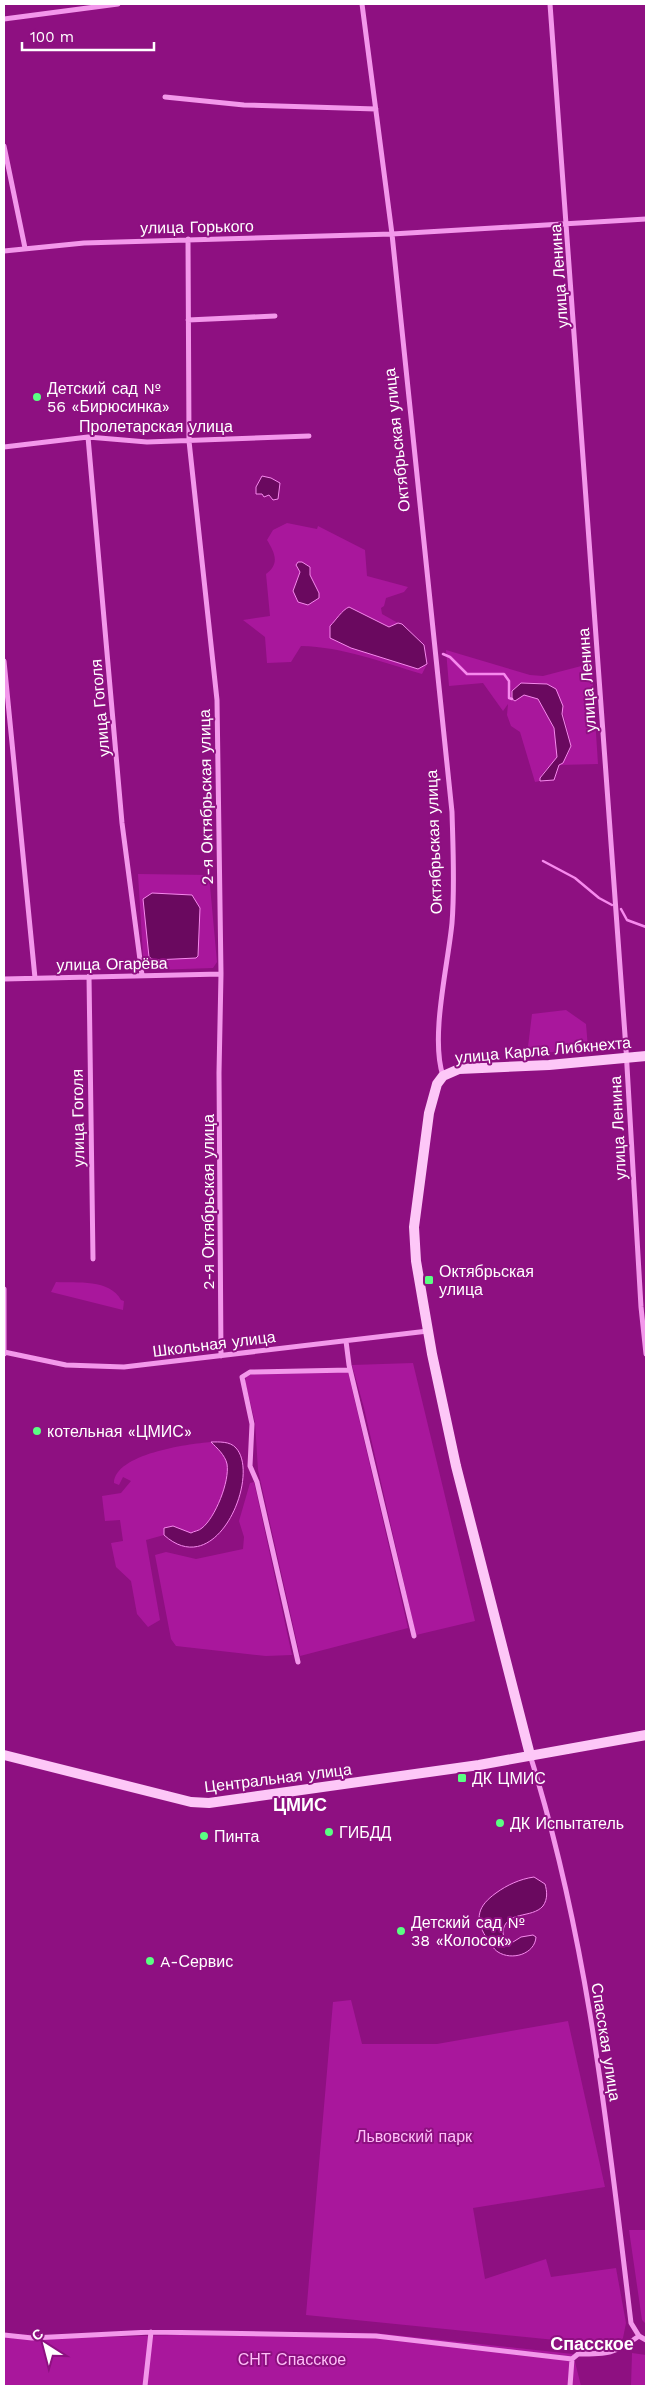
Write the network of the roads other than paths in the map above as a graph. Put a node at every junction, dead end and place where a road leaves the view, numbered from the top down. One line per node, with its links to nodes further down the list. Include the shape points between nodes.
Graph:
1 (118, 4): 4 (street)
2 (362, 4): 6 (street, Октябрьская улица)
3 (550, 4): 9 (street, улица Ленина)
4 (4, 19)
5 (165, 97): 6 (street, via 244,105)
6 (376, 108): 10 (street, Октябрьская улица)
7 (4, 146): 12 (street)
8 (646, 219): 9 (street, улица Горького)
9 (568, 224): 10 (street, улица Горького); 27 (street, улица Ленина)
10 (392, 234): 11 (street, улица Горького); 28 (street, Октябрьская улица, via 452,812 453,900 439,1032 439,1063)
11 (188, 240): 12 (street, улица Горького, via 84,242); 15 (street, 2-я Октябрьская улица)
12 (25, 248): 13 (street, улица Горького)
13 (4, 251)
14 (275, 316): 15 (street)
15 (188, 320): 18 (street, 2-я Октябрьская улица)
16 (309, 436): 18 (street, Пролетарская улица)
17 (88, 437): 18 (street, Пролетарская улица, via 147,442); 19 (street, Пролетарская улица); 22 (street, улица Гоголя, via 122,823)
18 (188, 440): 21 (street, 2-я Октябрьская улица, via 217,700)
19 (4, 447)
20 (4, 661): 24 (street)
21 (222, 974): 22 (street, улица Огарёва); 35 (street, 2-я Октябрьская улица, via 219,1073)
22 (142, 975): 23 (street, улица Огарёва)
23 (89, 976): 24 (street, улица Огарёва); 29 (street, улица Гоголя)
24 (35, 978): 25 (street, улица Огарёва)
25 (4, 979)
26 (646, 1056): 27 (street, улица Карла Либкнехта)
27 (627, 1057): 28 (street, улица Карла Либкнехта, via 459,1069); 34 (street, улица Ленина)
28 (443, 1076): 31 (street, via 433,1094 428,1113 414,1227 416,1262)
29 (93, 1259)
30 (4, 1289): 33 (street)
31 (428, 1331): 32 (street, Школьная улица); 41 (street, via 465,1503)
32 (346, 1341): 35 (street, Школьная улица); 36 (street)
33 (4, 1353): 35 (street, Школьная улица, via 66,1365 106,1368)
34 (646, 1354)
35 (221, 1356)
36 (350, 1370): 37 (street); 38 (street, via 250,1372 242,1376 252,1424 250,1466 257,1482)
37 (414, 1636)
38 (298, 1662)
39 (646, 1735): 41 (street, Центральная улица)
40 (4, 1755): 41 (street, Центральная улица, via 164,1796 209,1804)
41 (530, 1755): 44 (street, Спасская улица, via 556,1842 576,1932 614,2182 631,2323)
42 (151, 2332): 43 (street, via 32,2338); 46 (street, via 376,2336); 47 (street)
43 (4, 2335)
44 (639, 2336): 45 (street); 46 (street, via 607,2354 578,2354)
45 (646, 2340)
46 (572, 2359): 48 (street)
47 (145, 2386)
48 (570, 2386)

